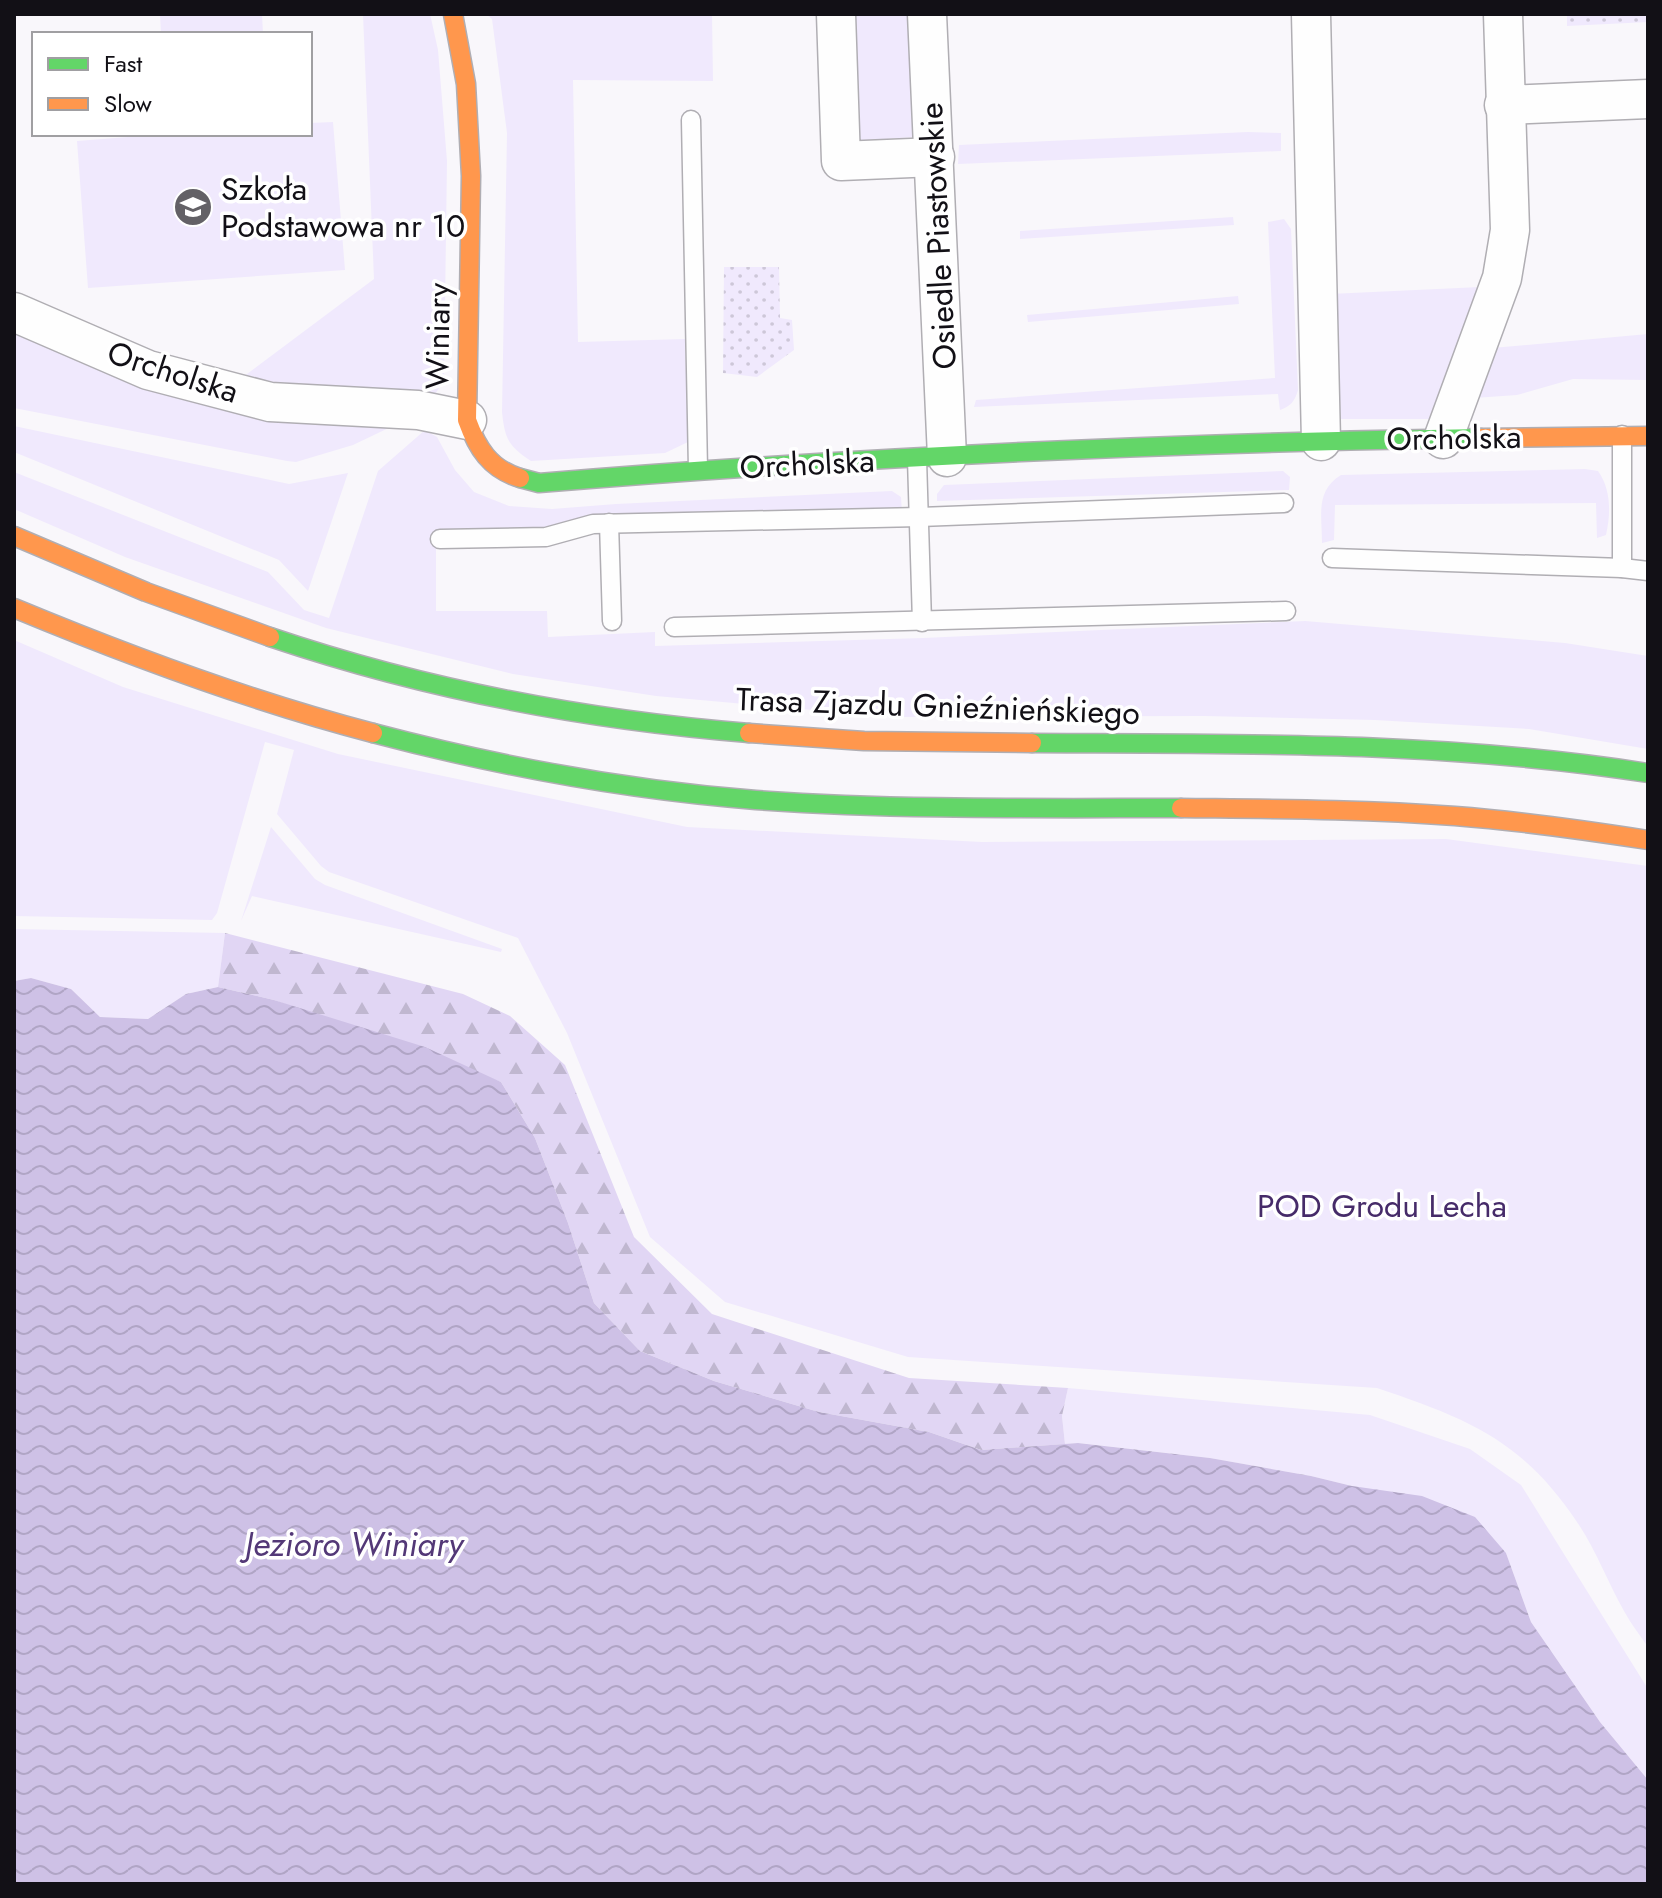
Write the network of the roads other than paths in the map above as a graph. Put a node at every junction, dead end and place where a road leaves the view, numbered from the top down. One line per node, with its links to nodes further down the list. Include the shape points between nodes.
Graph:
1 (453, 14): 11 (main road, Winiary, via 466,84 471,176)
2 (836, 14): 9 (street, via 841,161)
3 (927, 14): 9 (street, Osiedle Piastowskie)
4 (1320, 14): 15 (street)
5 (1503, 14): 7 (street)
6 (1648, 99): 7 (street)
7 (1504, 105): 14 (street, via 1510,230 1502,278)
8 (691, 120): 17 (lane)
9 (935, 157): 16 (street, Osiedle Piastowskie)
10 (14, 312): 11 (street, Orcholska, via 148,370 270,402 418,410)
11 (467, 420): 17 (main road, Orcholska, via 476,446 495,467 539,483)
12 (1622, 435): 13 (main road, Orcholska); 14 (main road, Orcholska); 24 (lane)
13 (1648, 436)
14 (1443, 439): 15 (main road, Orcholska)
15 (1321, 441): 16 (main road, Orcholska)
16 (932, 458): 17 (main road, Orcholska); 19 (lane)
17 (698, 470)
18 (1284, 503): 19 (lane)
19 (920, 517): 20 (lane); 29 (lane)
20 (609, 523): 22 (lane, via 546,537); 28 (lane)
21 (14, 536): 31 (main road, Trasa Zjazdu Gnieźnieńskiego, via 151,594 325,654 463,690 678,726 864,741 1311,743 1444,749)
22 (440, 539)
23 (1332, 558): 24 (lane)
24 (1622, 568): 25 (lane)
25 (1648, 571)
26 (14, 608): 32 (main road, via 155,666 349,729 555,775 696,795 876,807 1417,813)
27 (1286, 611): 29 (lane)
28 (612, 621)
29 (922, 622): 30 (lane)
30 (674, 627)
31 (1648, 773)
32 (1648, 840)

